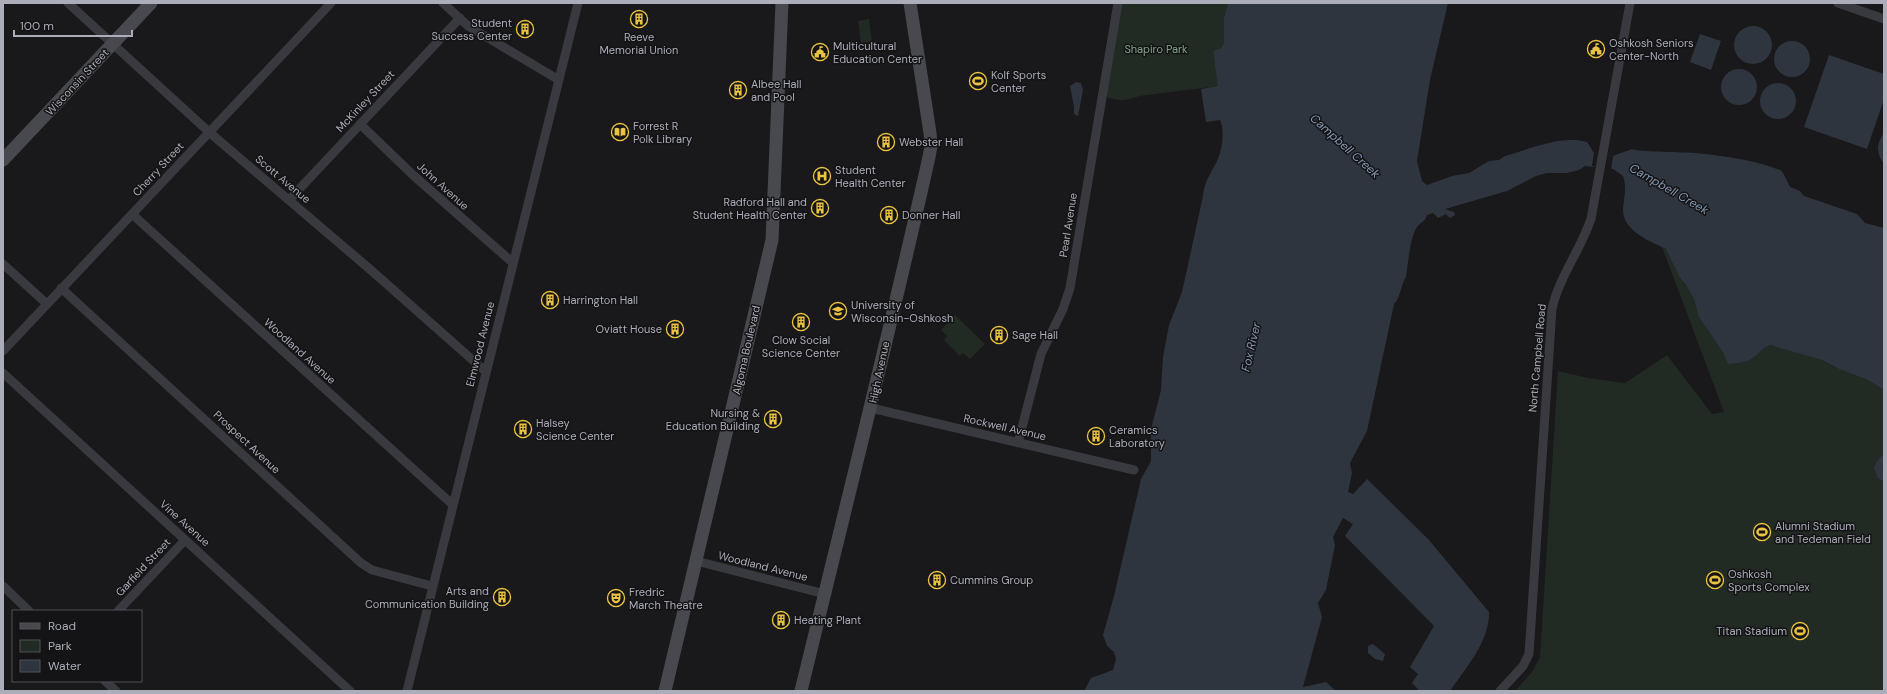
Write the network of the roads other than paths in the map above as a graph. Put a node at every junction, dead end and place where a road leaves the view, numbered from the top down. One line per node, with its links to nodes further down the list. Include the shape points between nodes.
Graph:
1 (68, 3): 13 (street, Scott Avenue)
2 (151, 3): 13 (main road, Wisconsin Street)
3 (331, 3): 16 (street, Cherry Street)
4 (443, 3): 11 (street)
5 (578, 3): 14 (street, Elmwood Avenue)
6 (782, 3): 32 (main road, Algoma Boulevard, via 772,240)
7 (910, 3): 27 (main road, High Avenue, via 931,146)
8 (1118, 3): 28 (street, Pearl Avenue, via 1070,288 1063,309 1041,354)
9 (1630, 3): 44 (street, North Campbell Road, via 1589,226 1560,282 1552,310 1530,650 1523,666)
10 (1838, 3): 12 (street)
11 (460, 18): 14 (street, via 468,26); 15 (street, McKinley Street)
12 (1884, 18)
13 (112, 44): 16 (street, Scott Avenue); 17 (main road, Wisconsin Street)
14 (559, 80): 20 (street, Elmwood Avenue)
15 (360, 124): 18 (street, McKinley Street); 20 (street, John Avenue, via 410,173)
16 (209, 132): 18 (street, Scott Avenue); 19 (street, Cherry Street)
17 (3, 160)
18 (289, 200): 25 (street, Scott Avenue)
19 (132, 214): 22 (street, Cherry Street); 30 (street, Woodland Avenue)
20 (512, 263): 25 (street, Elmwood Avenue)
21 (3, 264): 23 (street)
22 (61, 288): 23 (street, Cherry Street); 33 (street, Prospect Avenue, via 361,563 372,570)
23 (47, 304): 24 (street, Cherry Street)
24 (3, 351)
25 (486, 371): 30 (street, Elmwood Avenue)
26 (3, 374): 31 (street, Vine Avenue)
27 (871, 408): 28 (street, Rockwell Avenue); 35 (main road, High Avenue)
28 (1018, 443): 29 (street, Rockwell Avenue)
29 (1134, 470)
30 (453, 505): 33 (street, Elmwood Avenue)
31 (185, 540): 37 (street, Garfield Street); 40 (street, Vine Avenue)
32 (696, 561): 35 (street, Woodland Avenue); 42 (main road, Algoma Boulevard)
33 (432, 586): 41 (street, Elmwood Avenue)
34 (5, 591): 36 (street)
35 (825, 594): 43 (main road, High Avenue)
36 (29, 610)
37 (119, 610)
38 (106, 682): 39 (street)
39 (116, 691)
40 (350, 691)
41 (407, 691)
42 (665, 691)
43 (801, 691)
44 (1500, 691)

